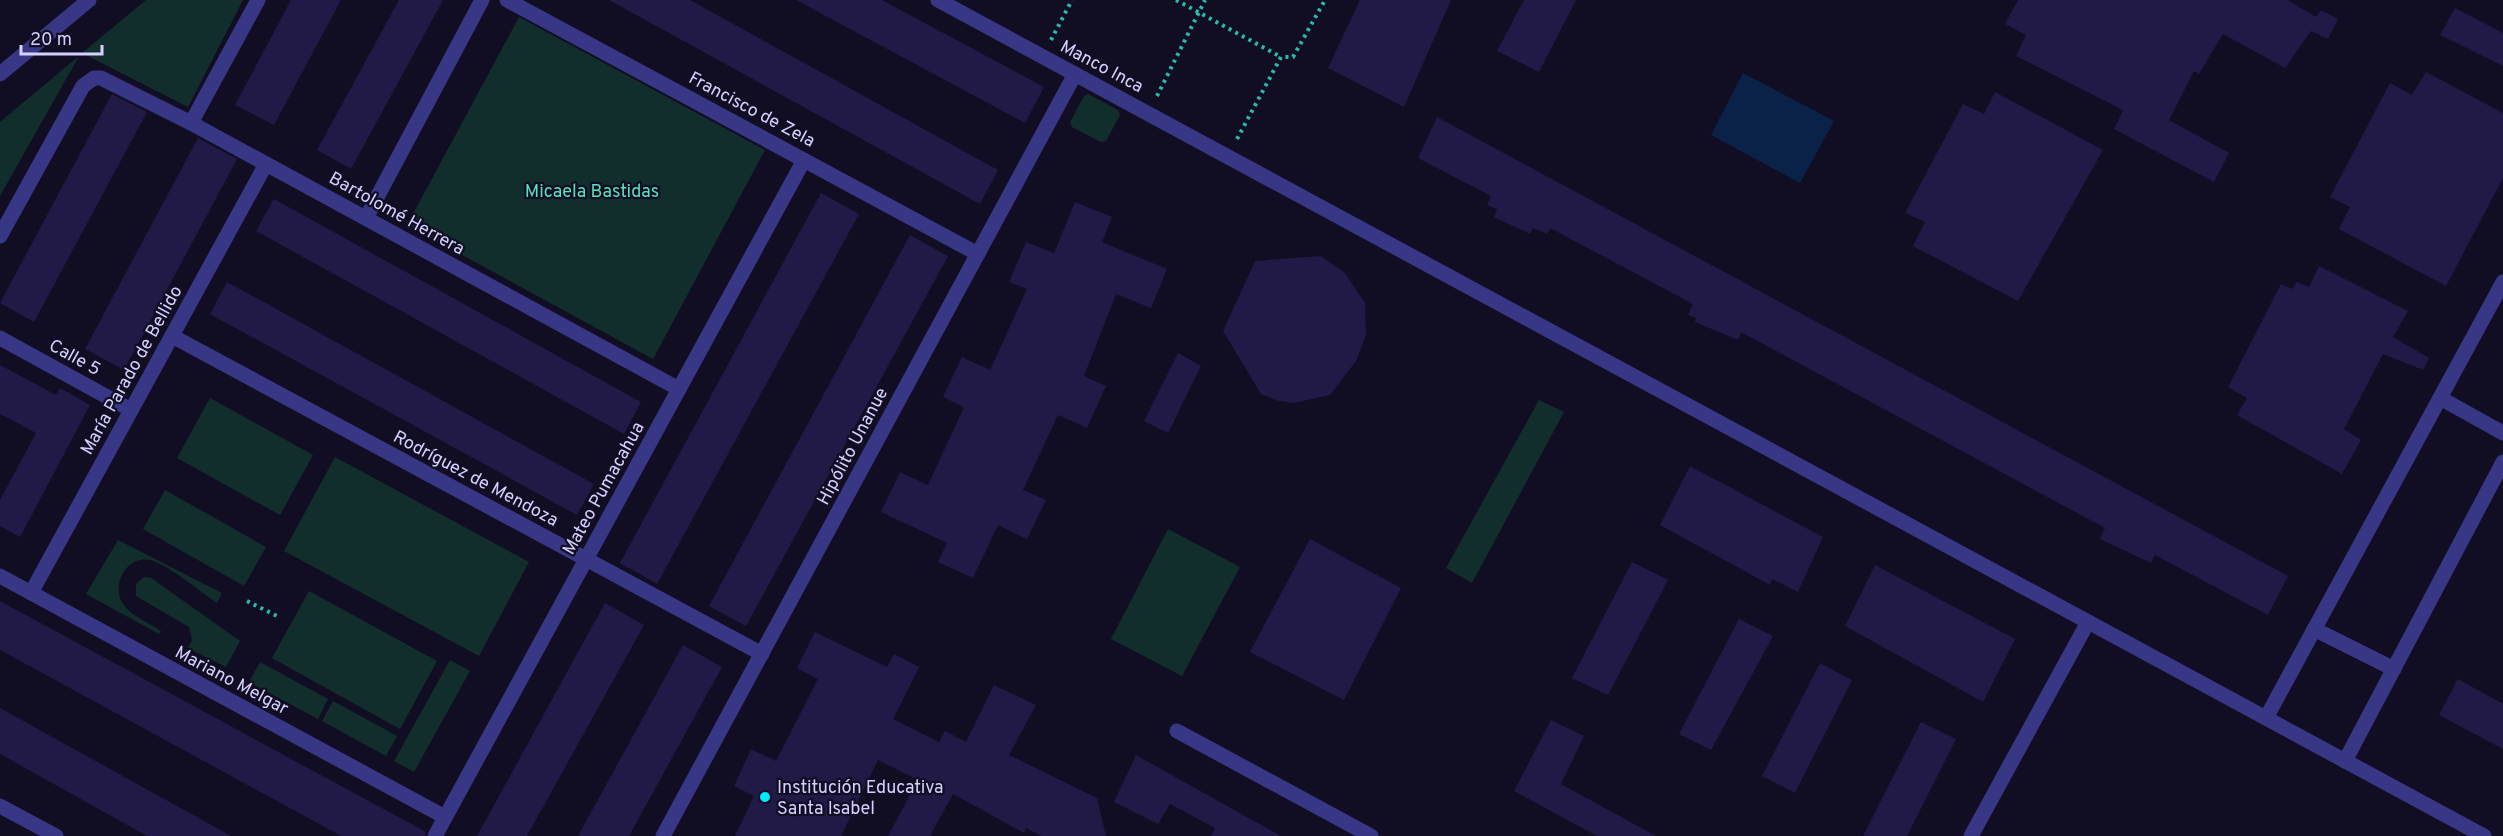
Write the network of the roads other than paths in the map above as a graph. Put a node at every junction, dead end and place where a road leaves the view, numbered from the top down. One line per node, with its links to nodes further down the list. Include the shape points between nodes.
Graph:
1 (89, 0): 6 (street)
2 (258, 0): 8 (street)
3 (482, 0): 11 (street)
4 (507, 0): 9 (street, Francisco de Zela)
5 (938, 0): 7 (street, Manco Inca)
6 (0, 74)
7 (1075, 74): 13 (street, Hipólito Unanue); 25 (street, Manco Inca)
8 (191, 123): 10 (street, Bartolomé Herrera); 12 (street, Bartolomé Herrera, via 109,80 94,78 82,86)
9 (804, 160): 13 (street, Francisco de Zela); 17 (street, Mateo Pumacahua)
10 (266, 164): 11 (street, Bartolomé Herrera); 15 (street, María Parado de Bellido)
11 (366, 218): 17 (street, Bartolomé Herrera)
12 (0, 236)
13 (978, 254): 27 (street, Hipólito Unanue)
14 (2503, 282): 18 (street)
15 (172, 336): 19 (street, María Parado de Bellido); 22 (street, Rodríguez de Mendoza)
16 (0, 338): 19 (street, Calle 5)
17 (679, 389): 22 (street, Mateo Pumacahua)
18 (2440, 398): 20 (street); 26 (street)
19 (131, 410): 24 (street, María Parado de Bellido)
20 (2503, 433)
21 (2503, 462): 28 (street)
22 (586, 560): 27 (street, Rodríguez de Mendoza); 33 (street, Mateo Pumacahua)
23 (0, 576): 24 (street, Mariano Melgar)
24 (31, 593): 33 (street, Mariano Melgar)
25 (2088, 622): 29 (street, Manco Inca); 38 (street)
26 (2314, 629): 28 (street); 29 (street)
27 (762, 654): 36 (street, Hipólito Unanue)
28 (2394, 669): 31 (street)
29 (2266, 718): 31 (street, Manco Inca)
30 (1177, 731): 37 (street)
31 (2345, 761): 39 (street, Manco Inca)
32 (0, 806): 34 (street)
33 (445, 818): 35 (street, Mateo Pumacahua)
34 (56, 836)
35 (435, 836)
36 (663, 836)
37 (1371, 836)
38 (1971, 836)
39 (2484, 836)

